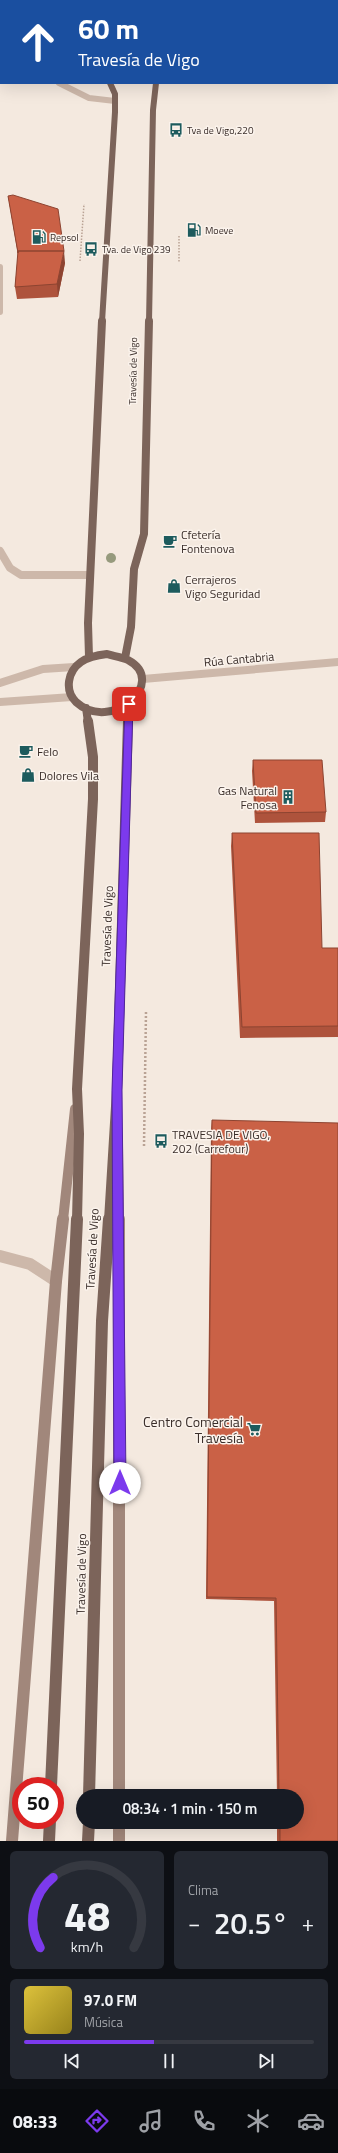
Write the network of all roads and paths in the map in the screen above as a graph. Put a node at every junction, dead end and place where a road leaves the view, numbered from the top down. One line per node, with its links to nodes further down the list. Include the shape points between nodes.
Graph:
1 (61, 84): 4 (street, via 89,98)
2 (110, 84): 4 (main road)
3 (156, 84): 14 (main road, Travesía de Vigo, via 152,110 144,534 134,569 131,627)
4 (115, 101): 12 (main road)
5 (84, 204): 7 (path)
6 (179, 236): 8 (path)
7 (80, 261)
8 (179, 263)
9 (0, 266): 10 (street)
10 (0, 312)
11 (0, 551): 12 (street, via 8,568 16,574)
12 (90, 575): 13 (main road)
13 (89, 658): 14 (main road, via 107,654); 16 (main road)
14 (125, 658): 17 (main road, via 140,671)
15 (338, 662): 17 (street, Rúa Cantabria)
16 (74, 667): 18 (street, via 43,669); 19 (main road, via 68,682)
17 (143, 679): 21 (main road, via 140,693)
18 (0, 683)
19 (72, 697): 20 (street); 22 (main road)
20 (0, 702)
21 (129, 704): 22 (main road, via 108,711); 24 (main road, Travesía de Vigo)
22 (86, 708): 23 (main road, Travesía de Vigo, via 93,757 93,799)
23 (77, 1089): 26 (main road); 27 (main road, Travesía de Vigo, via 79,1134 76,1255)
24 (117, 1090): 28 (main road, Travesía de Vigo, via 102,1321); 29 (main road, via 120,1378)
25 (0, 1256): 26 (street, via 19,1258 37,1266)
26 (56, 1281): 33 (main road)
27 (51, 1777)
28 (90, 1789)
29 (119, 1789)
30 (50, 1829): 34 (main road)
31 (89, 1829): 35 (main road)
32 (119, 1829): 36 (main road)
33 (12, 1841)
34 (49, 1841)
35 (88, 1841)
36 (119, 1841)

